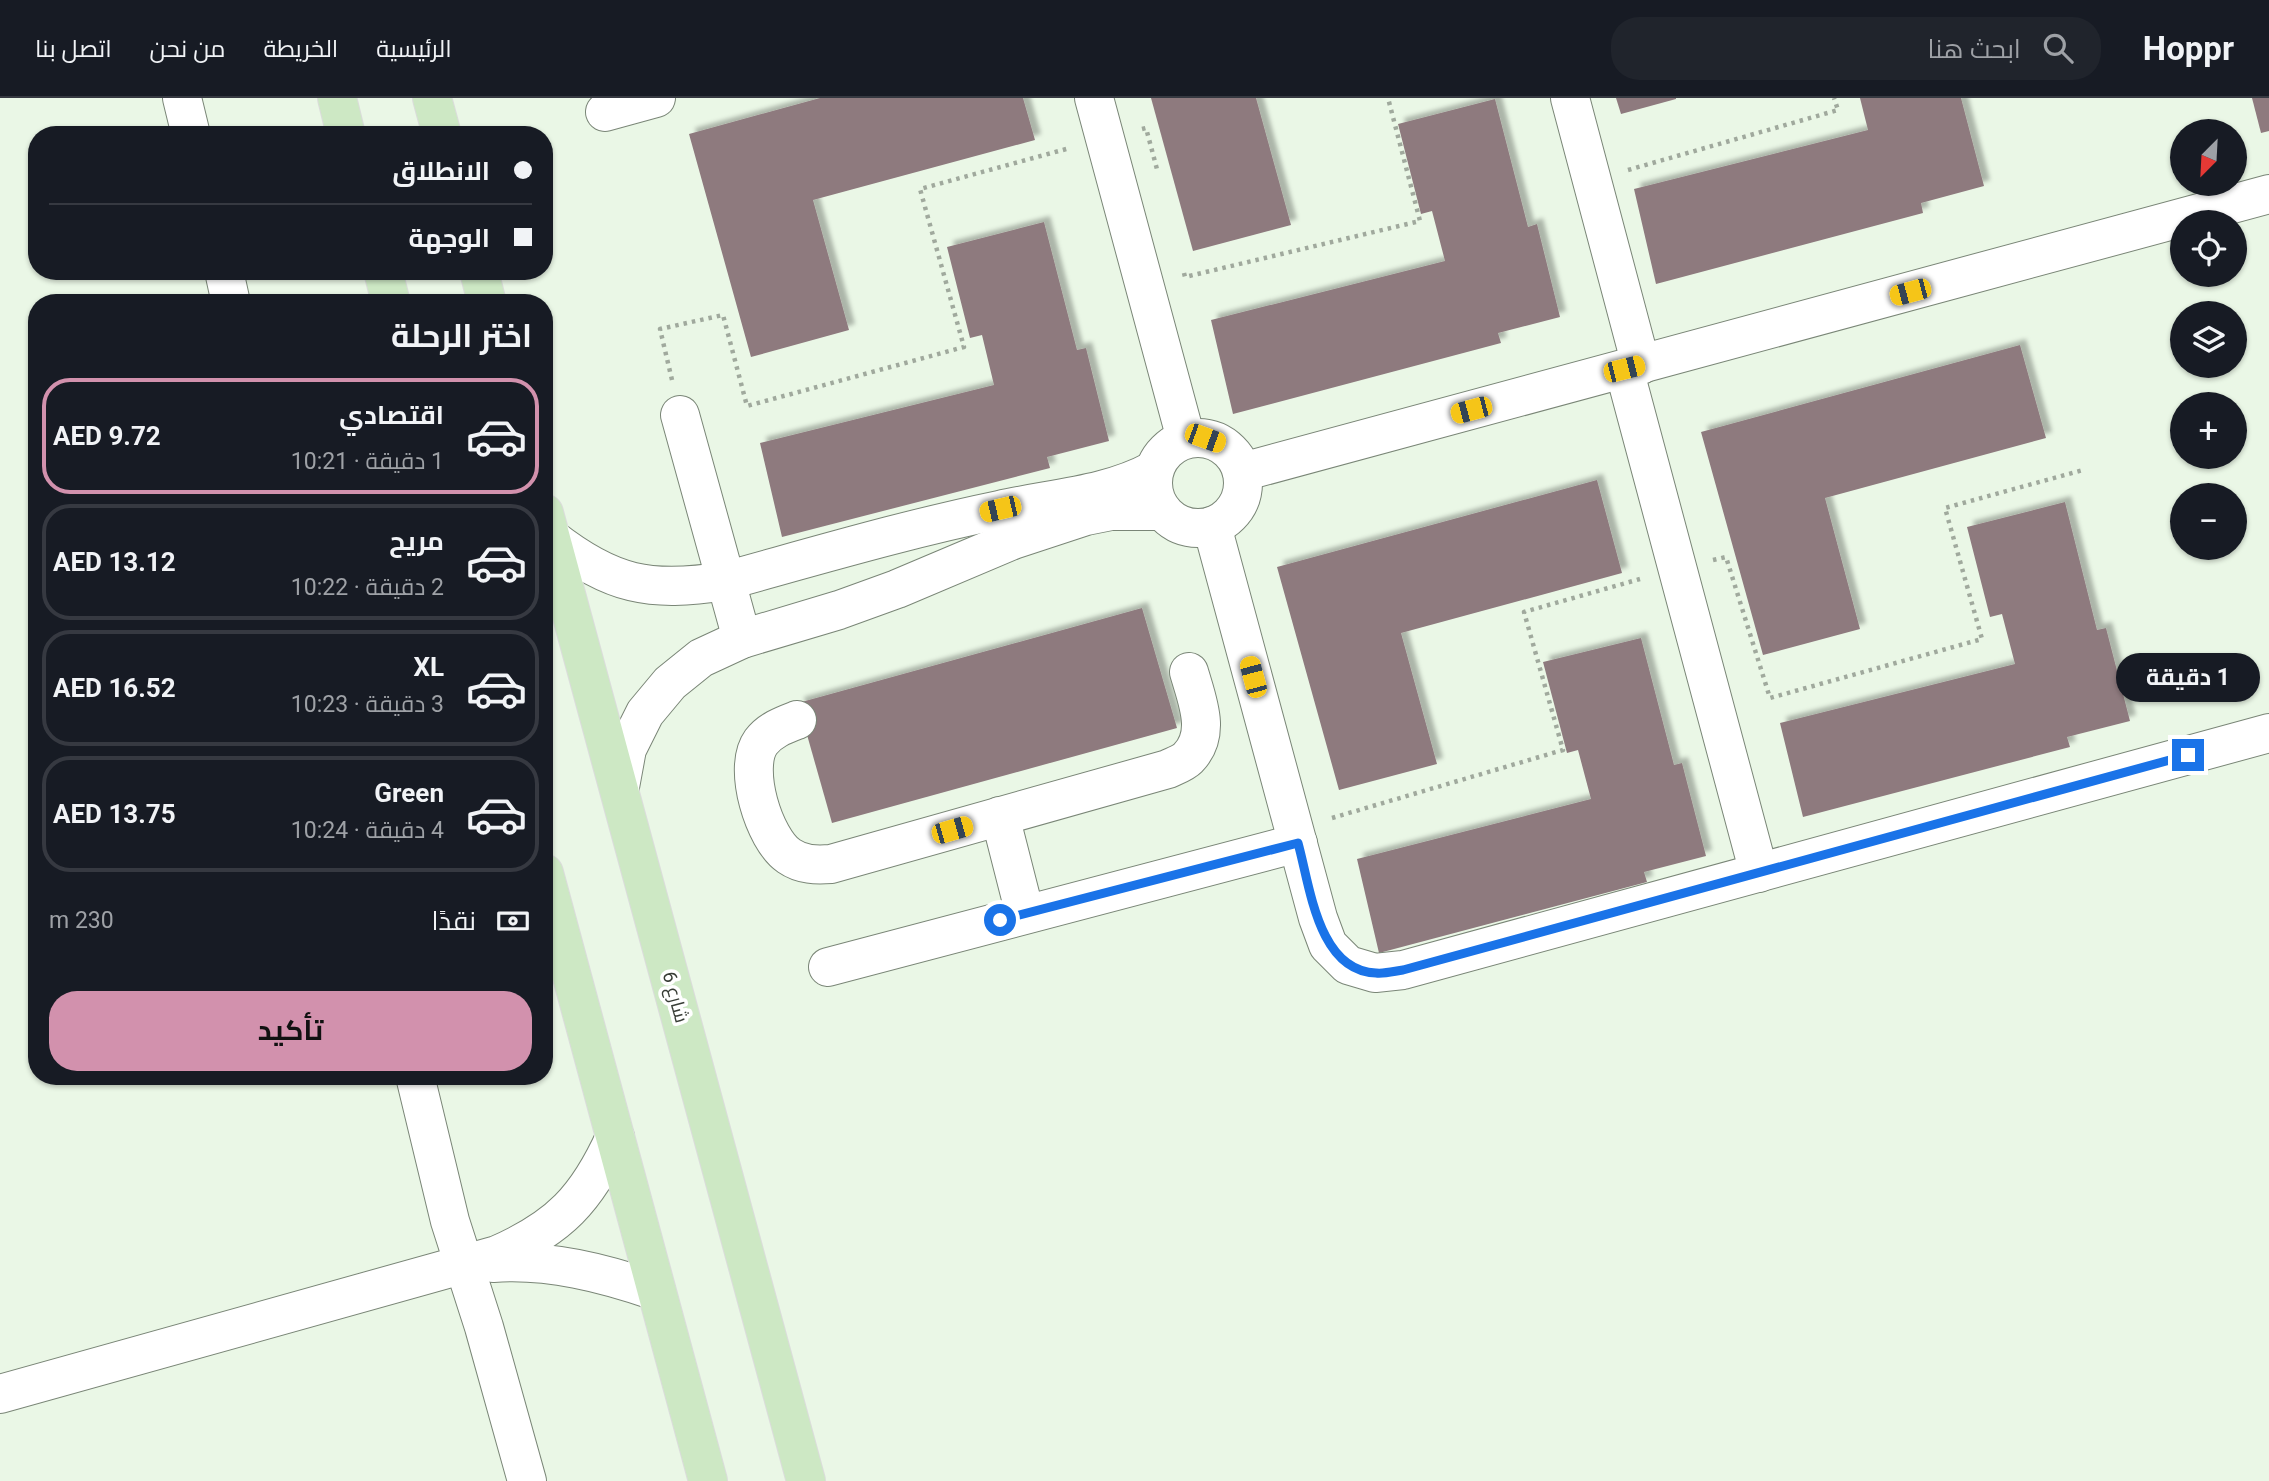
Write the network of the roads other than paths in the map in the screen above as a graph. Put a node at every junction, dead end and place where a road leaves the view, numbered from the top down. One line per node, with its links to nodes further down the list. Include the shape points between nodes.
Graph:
1 (182, 98): 8 (street)
2 (337, 98): 9 (main road)
3 (432, 98): 10 (main road)
4 (656, 98): 7 (street)
5 (1094, 98): 14 (street)
6 (1570, 98): 12 (street)
7 (606, 112)
8 (189, 126)
9 (344, 126)
10 (440, 126)
11 (2269, 194): 12 (street)
12 (1633, 367): 16 (street); 29 (street)
13 (680, 415): 21 (street)
14 (1186, 439): 15 (street, via 1172,445); 16 (street, via 1205,438 1221,444)
15 (1154, 470): 17 (street, via 1153,491); 21 (street, via 1108,490 986,513)
16 (1242, 472): 18 (street, via 1243,489 1237,505 1227,518)
17 (1162, 511): 18 (street, via 1176,523); 22 (street, via 1086,516 1013,540 839,610)
18 (1212, 526): 28 (street)
19 (553, 531): 21 (street, via 580,561 614,577 651,586)
20 (553, 544): 26 (main road, شارع 6)
21 (724, 581): 22 (street)
22 (742, 639): 26 (street, via 701,659 670,682 645,713 627,749)
23 (1189, 672): 27 (street, via 1202,719 1199,741 1187,759 1168,769)
24 (797, 720): 27 (street, via 775,729 760,743 753,760 765,822 774,842 790,857 810,865 831,864)
25 (2269, 733): 29 (street)
26 (620, 787): 40 (main road, شارع 6)
27 (1000, 816): 31 (street)
28 (1298, 843): 29 (street, via 1328,945 1348,965 1375,973 1403,970); 31 (street)
29 (1759, 873)
30 (553, 906): 34 (main road)
31 (1025, 914): 32 (street)
32 (828, 967)
33 (417, 1085): 35 (street)
34 (615, 1137): 35 (street, via 581,1197 557,1221 529,1241); 36 (main road)
35 (463, 1265): 36 (street, via 542,1263 619,1278); 37 (street); 38 (street)
36 (656, 1291): 39 (main road)
37 (0, 1394)
38 (527, 1481)
39 (708, 1481)
40 (806, 1481)

